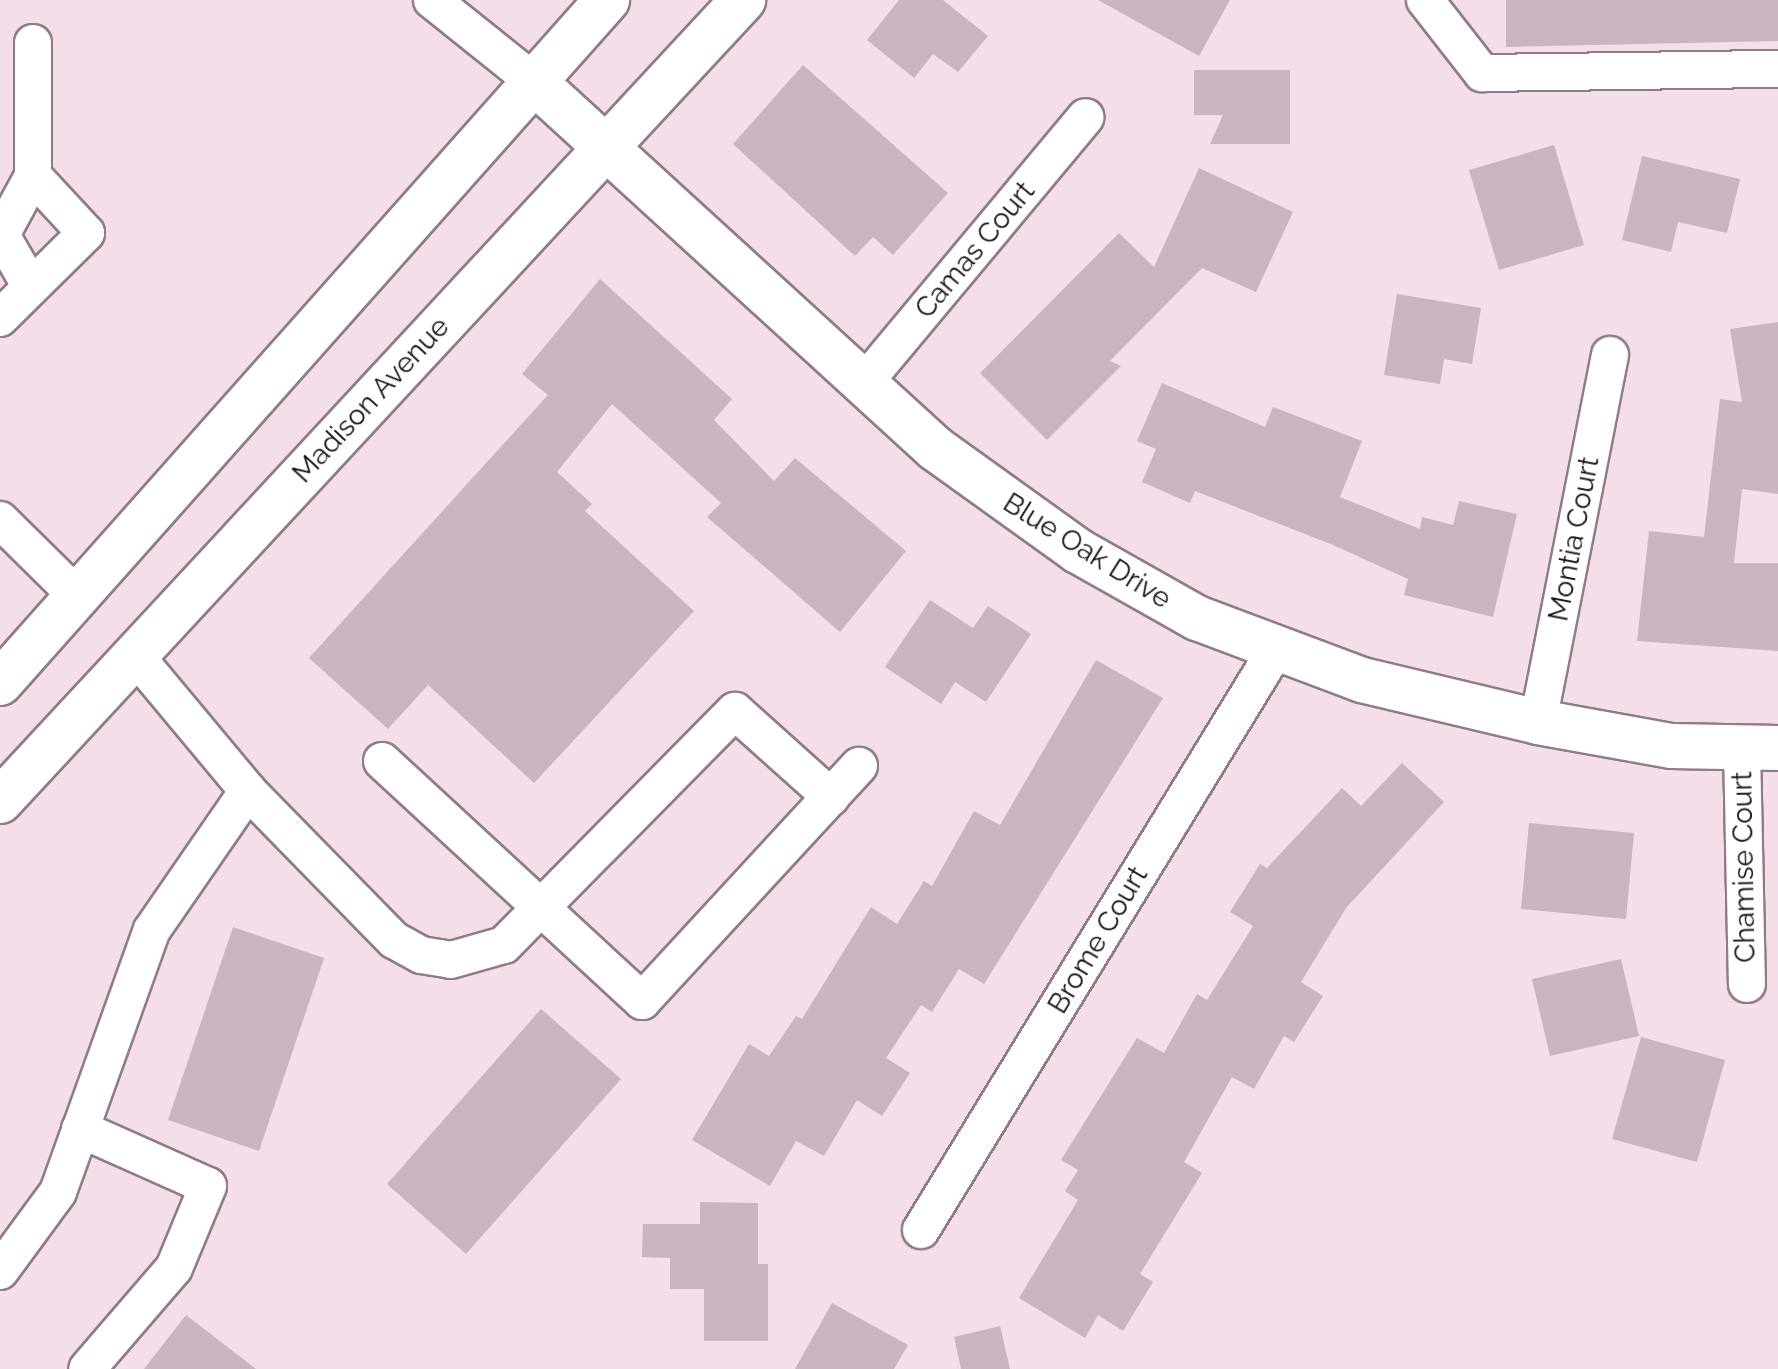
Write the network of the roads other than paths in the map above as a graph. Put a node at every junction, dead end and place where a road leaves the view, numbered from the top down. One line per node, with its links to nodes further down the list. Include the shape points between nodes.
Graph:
1 (432, 0): 7 (street)
2 (607, 0): 7 (main road)
3 (743, 0): 9 (main road, Madison Avenue)
4 (1425, 0): 6 (street, via 1482,73)
5 (33, 43): 10 (street)
6 (1778, 69)
7 (532, 80): 9 (main road, Blue Oak Drive); 16 (main road)
8 (1086, 117): 14 (street, Camas Court)
9 (607, 147): 14 (main road, Blue Oak Drive); 18 (main road, Madison Avenue)
10 (33, 176): 11 (street, via 1,235); 11 (street, via 86,233)
11 (30, 285): 12 (street)
12 (0, 318)
13 (1610, 355): 20 (street, Montia Court)
14 (864, 383): 17 (main road, Blue Oak Drive, via 936,449 1078,551 1197,618)
15 (0, 520): 16 (street)
16 (79, 598): 19 (main road)
17 (1275, 651): 20 (main road, Blue Oak Drive); 30 (street, Brome Court)
18 (134, 654): 24 (street); 26 (main road, Madison Avenue)
19 (0, 683)
20 (1538, 722): 21 (main road, Blue Oak Drive, via 1672,746)
21 (1760, 748): 28 (street, Chamise Court)
22 (382, 761): 27 (street)
23 (859, 766): 25 (street)
24 (248, 791): 27 (street, via 394,940 421,955 481,955); 29 (street, via 152,930)
25 (831, 797): 27 (street, via 735,711); 27 (street, via 642,1001)
26 (0, 801)
27 (542, 909)
28 (1747, 984)
29 (80, 1129): 31 (street, via 58,1192); 32 (street, via 208,1186 174,1268)
30 (921, 1230)
31 (0, 1271)
32 (87, 1369)

